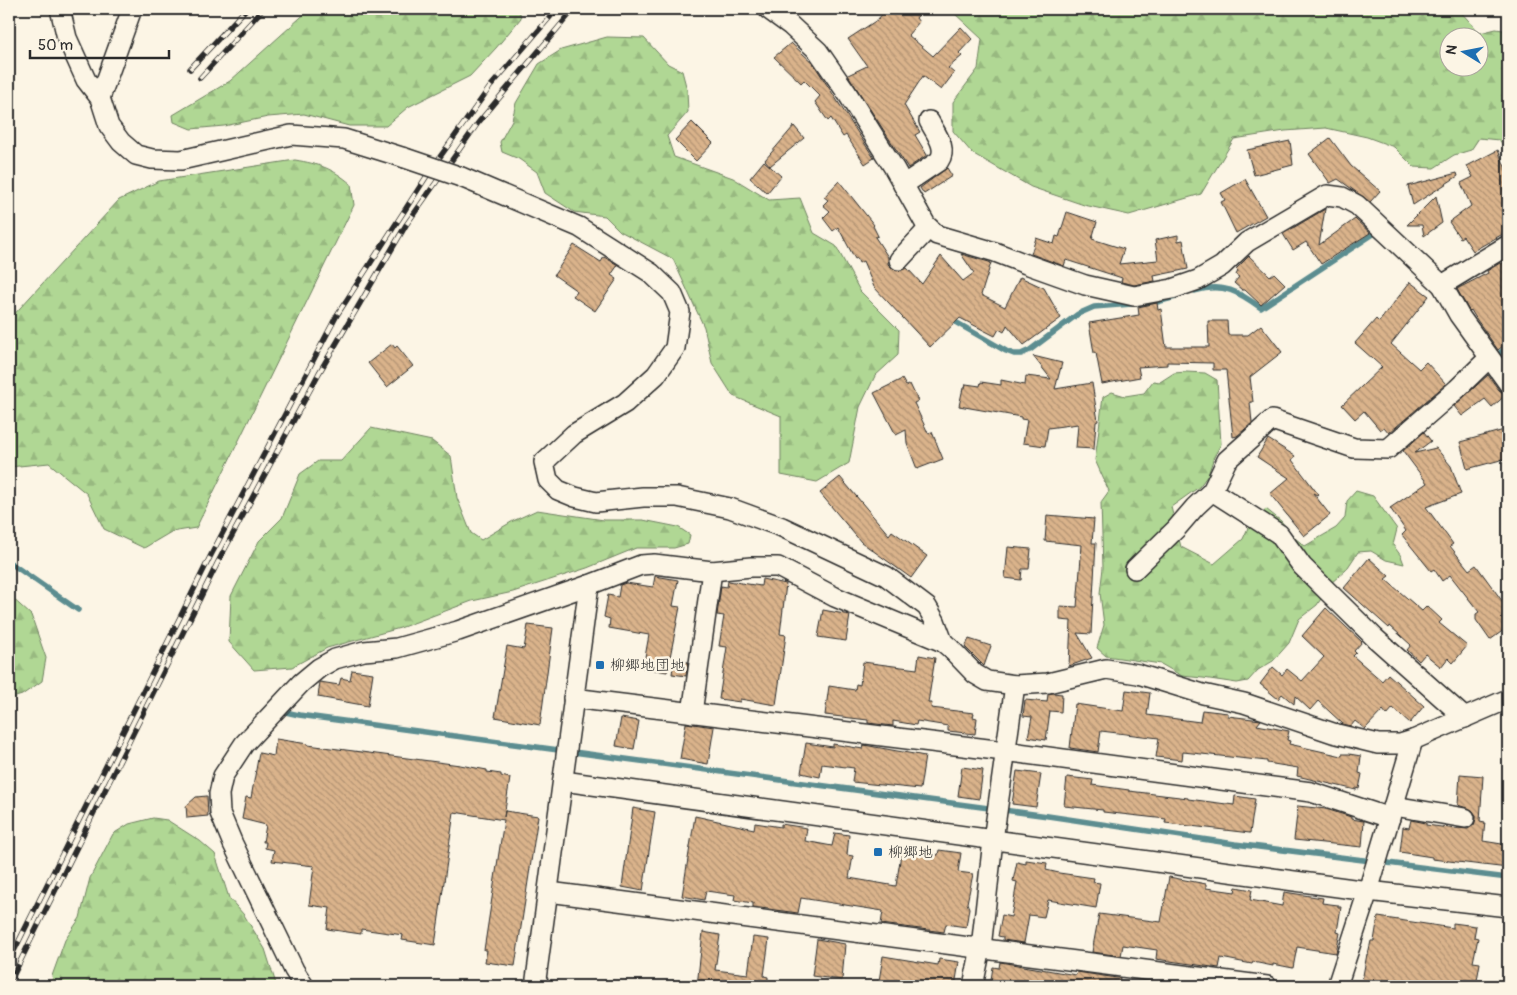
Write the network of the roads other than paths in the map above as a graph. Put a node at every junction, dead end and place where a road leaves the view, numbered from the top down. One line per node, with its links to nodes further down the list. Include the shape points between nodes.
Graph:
1 (60, 9): 4 (street, via 71,47 86,80)
2 (132, 9): 4 (street)
3 (768, 9): 6 (street, via 818,51)
4 (100, 98): 17 (street, bridge, via 109,126 136,155 152,160 181,160 291,135 344,139 461,178 579,227 651,273 672,293 680,312 675,348 656,375 625,403 574,434 544,462 548,480 558,490 596,502 677,497 730,508 782,527 886,576 927,607)
5 (929, 121): 6 (street, via 941,142 942,157)
6 (903, 185): 7 (street)
7 (929, 228): 9 (street); 10 (street, via 937,235 1085,285 1134,296 1198,280 1222,266 1247,242 1327,195 1342,197 1357,205)
8 (1508, 245): 10 (street)
9 (899, 260)
10 (1442, 285): 11 (street)
11 (1490, 358): 12 (street); 13 (street, via 1388,449 1354,448 1272,420 1226,460)
12 (1508, 383)
13 (1212, 492): 14 (street); 22 (street, via 1279,534 1309,572 1375,638)
14 (1135, 569)
15 (712, 571): 16 (street, via 641,564); 17 (street, via 778,567 835,597); 21 (street)
16 (589, 585): 19 (street); 33 (street, via 458,631 396,648 364,651 335,659 284,700 244,744 223,776 219,794 220,813)
17 (943, 642): 18 (street, via 975,674 987,681)
18 (1015, 686): 23 (street, via 1048,683 1106,669 1138,674 1244,703 1369,742 1390,745); 24 (street)
19 (573, 698): 21 (street); 25 (street)
20 (1508, 699): 22 (street)
21 (692, 712): 24 (street)
22 (1465, 718): 23 (street)
23 (1413, 740): 26 (street)
24 (1004, 750): 26 (street, via 1311,792); 28 (street)
25 (563, 781): 28 (street); 30 (street)
26 (1392, 812): 27 (street); 29 (street)
27 (1465, 818)
28 (994, 832): 29 (street); 32 (street)
29 (1368, 891): 31 (street); 37 (street)
30 (549, 892): 32 (street); 34 (street, via 536,979)
31 (1508, 907)
32 (981, 948): 35 (street); 36 (street)
33 (304, 986)
34 (540, 986)
35 (973, 986)
36 (1267, 986)
37 (1337, 986)

